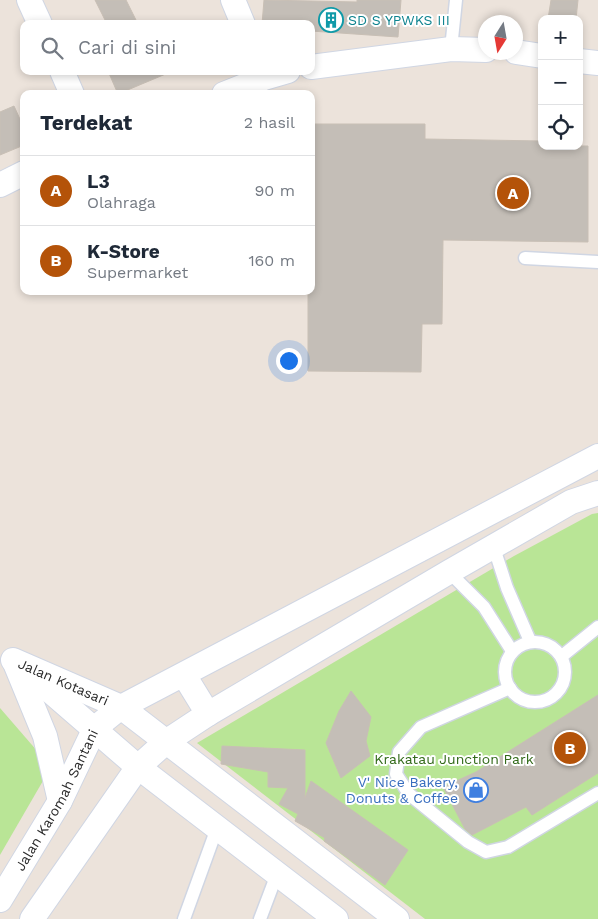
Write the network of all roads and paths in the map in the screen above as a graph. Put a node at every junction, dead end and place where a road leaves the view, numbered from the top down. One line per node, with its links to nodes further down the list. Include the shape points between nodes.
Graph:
1 (29, 0): 4 (street)
2 (233, 0): 5 (street)
3 (456, 0): 6 (lane)
4 (38, 20)
5 (241, 20)
6 (451, 49): 7 (street); 12 (street)
7 (478, 50)
8 (523, 53): 9 (street)
9 (538, 55)
10 (583, 62): 11 (street)
11 (598, 64)
12 (315, 66)
13 (64, 75): 15 (street)
14 (263, 75): 16 (street)
15 (70, 90)
16 (232, 90)
17 (20, 175): 18 (street)
18 (0, 185)
19 (525, 258): 20 (lane)
20 (598, 262)
21 (598, 456): 30 (street, Jalan Karomah Santani)
22 (598, 493): 23 (street, via 571,502)
23 (494, 548): 24 (street); 26 (lane)
24 (449, 572): 27 (lane, via 484,607); 33 (street)
25 (598, 627): 29 (lane)
26 (530, 641): 27 (lane); 29 (lane, via 549,644)
27 (512, 652): 31 (lane, via 504,670)
28 (7, 655): 32 (street, Jalan Kotasari); 34 (street, Jalan Kotasari); 38 (street, via 45,736)
29 (562, 656): 31 (lane, via 566,674 563,683 559,692 543,702 524,700)
30 (184, 675): 32 (street, Jalan Karomah Santani); 33 (street)
31 (510, 688): 37 (lane, via 421,727 399,752 396,774 409,794 468,842 486,852 508,847)
32 (121, 707): 34 (street, Jalan Karomah Santani); 35 (street, Jalan Kotasari)
33 (208, 714): 35 (street)
34 (95, 728): 36 (street, Jalan Kotasari); 38 (street, Jalan Karomah Santani)
35 (167, 741): 36 (street); 46 (street, Jalan Kotasari)
36 (138, 767): 39 (street, Jalan Kotasari); 42 (street)
37 (598, 793)
38 (60, 801): 41 (street, Jalan Karomah Santani)
39 (217, 828): 40 (street, Jalan Kotasari); 43 (lane)
40 (277, 874): 44 (lane); 45 (street, Jalan Kotasari)
41 (0, 900)
42 (32, 919)
43 (184, 919)
44 (260, 919)
45 (336, 919)
46 (397, 919)

